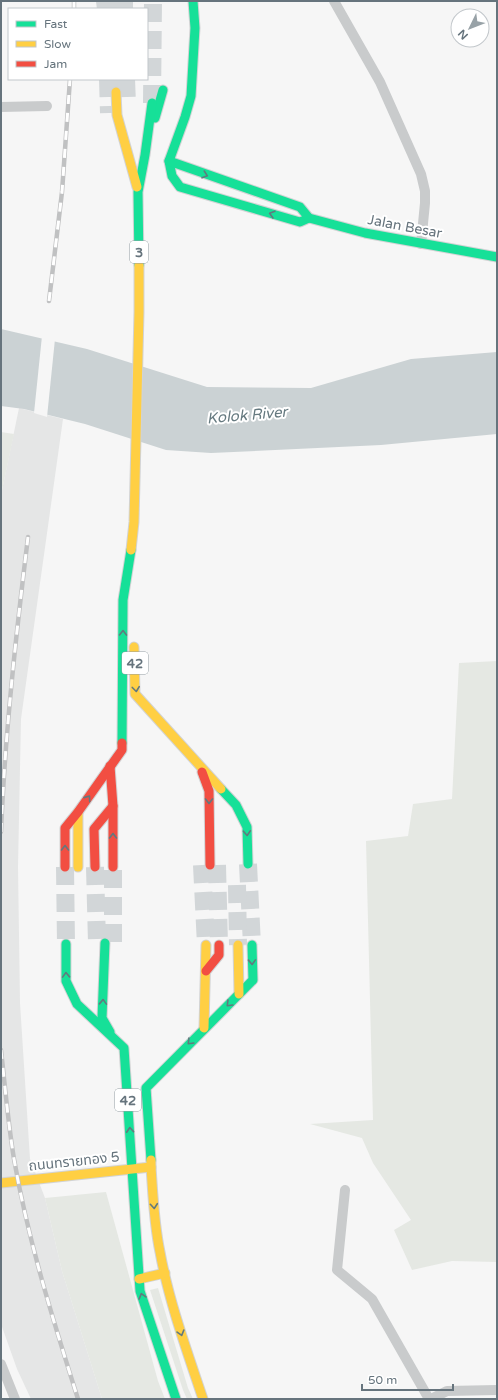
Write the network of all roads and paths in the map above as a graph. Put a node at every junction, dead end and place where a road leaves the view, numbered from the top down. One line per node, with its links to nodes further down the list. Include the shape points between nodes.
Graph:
1 (194, 1): 11 (main road, via 191,96)
2 (334, 1): 15 (street, via 380,82 421,174 425,191)
3 (163, 90): 10 (main road, 3)
4 (116, 92): 12 (main road, 3, via 117,115)
5 (148, 103): 10 (main road, 3)
6 (47, 106): 7 (street)
7 (1, 107)
8 (109, 114): 12 (main road, 3, via 115,132)
9 (127, 120): 12 (main road, 3)
10 (146, 149): 13 (main road, 3)
11 (169, 161): 14 (main road, Jalan Besar, one-way to 14, via 300,207); 14 (main road, Jalan Besar, one-way to 11, via 300,222 180,187 172,176)
12 (131, 162): 13 (main road, 3)
13 (138, 192): 17 (main road, 3, via 139,312)
14 (309, 218): 15 (main road, Jalan Besar)
15 (421, 244): 16 (main road, Jalan Besar)
16 (497, 258)
17 (136, 406): 18 (main road, 42)
18 (133, 538): 19 (main road, 42); 22 (main road, 42, one-way to 18, via 122,750 123,600)
19 (134, 592)
20 (134, 639): 21 (main road, 42, one-way to 21, via 135,694)
21 (199, 764): 21 (main road, 42, one-way to 21, via 209,791 210,865); 23 (main road, 42)
22 (110, 766): 24 (main road); 25 (main road, 42, one-way to 22)
23 (236, 805): 27 (main road); 28 (main road, 42, one-way to 28, via 247,827)
24 (113, 806): 26 (main road); 31 (main road, one-way to 24)
25 (78, 812): 29 (main road, 42, one-way to 25, via 65,828); 30 (main road)
26 (104, 816): 31 (main road); 31 (main road, via 94,829)
27 (236, 827)
28 (248, 864)
29 (65, 867)
30 (78, 867)
31 (104, 867)
32 (66, 944): 39 (main road, 42, one-way to 32, via 66,981)
33 (238, 944): 38 (main road)
34 (252, 945): 38 (main road, 42, one-way to 38, via 253,980)
35 (209, 968): 35 (main road, via 212,945 220,955); 41 (main road)
36 (77, 981): 39 (main road)
37 (113, 981): 42 (main road, 42, one-way to 37, via 102,1018 104,966 97,953 105,943)
38 (239, 994): 41 (main road, 42, one-way to 41)
39 (77, 1004): 42 (main road, 42)
40 (112, 1020): 42 (main road)
41 (204, 1028): 43 (main road, 42, one-way to 43, via 146,1088)
42 (112, 1036): 44 (main road, 42, one-way to 42, via 124,1048)
43 (151, 1167): 44 (main road, ถนนทรายทอง 5); 47 (main road, one-way to 47, via 156,1232)
44 (132, 1169): 45 (main road, ถนนทรายทอง 5); 48 (main road)
45 (1, 1183)
46 (345, 1190): 54 (street, via 336,1270 372,1299)
47 (165, 1273): 48 (main road); 53 (main road, one-way to 53)
48 (139, 1279): 52 (main road, one-way to 48, via 140,1291)
49 (1, 1364): 51 (street)
50 (497, 1390): 54 (street, via 447,1391)
51 (15, 1399)
52 (176, 1399)
53 (203, 1399)
54 (430, 1399)

